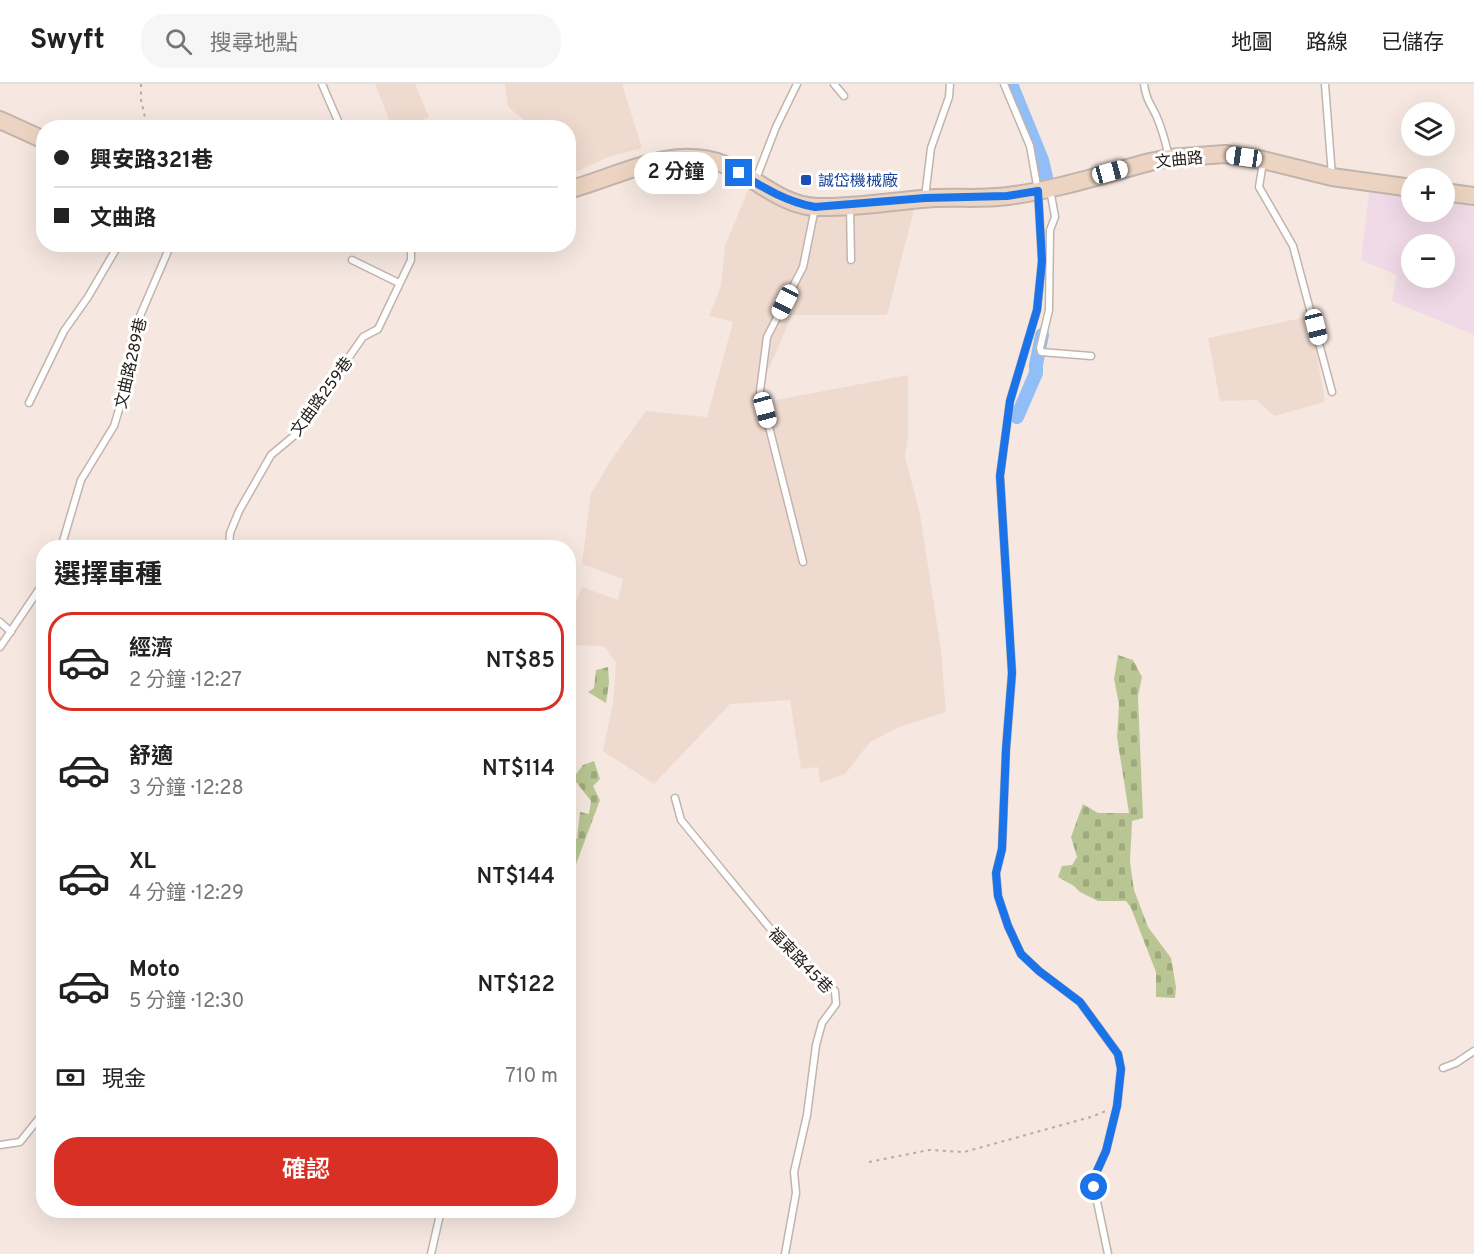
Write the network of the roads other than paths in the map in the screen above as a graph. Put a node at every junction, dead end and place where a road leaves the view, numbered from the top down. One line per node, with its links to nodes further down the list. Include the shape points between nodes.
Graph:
1 (321, 84): 10 (lane)
2 (796, 84): 15 (lane)
3 (834, 84): 8 (lane)
4 (950, 84): 21 (lane, via 931,148)
5 (1004, 84): 18 (lane)
6 (1144, 84): 12 (lane)
7 (1325, 84): 14 (lane)
8 (844, 96)
9 (0, 120): 11 (street)
10 (337, 120)
11 (36, 136)
12 (1169, 158): 13 (street, 文曲路, via 1225,154); 18 (street, 文曲路)
13 (1263, 160): 14 (street, 文曲路); 31 (lane, via 1259,187 1293,246)
14 (1332, 177): 16 (street, 文曲路)
15 (754, 182): 17 (street, 文曲路, via 724,164 703,158 633,167); 23 (street, 文曲路, via 798,204)
16 (1401, 186)
17 (576, 187)
18 (1044, 190): 21 (street, 文曲路, via 1007,196); 30 (lane, via 1055,217 1050,230 1049,310 1041,352); 48 (lane, via 1037,310 1010,401 1000,476 1012,673 1002,849 996,873 998,896 1021,954 1080,1002 1118,1054 1121,1069 1117,1106 1094,1187)
19 (1455, 193): 20 (street)
20 (1474, 196)
21 (925, 198): 22 (street, 文曲路)
22 (850, 206): 23 (street, 文曲路); 28 (lane)
23 (815, 207): 35 (lane, via 803,267 767,337 760,391)
24 (114, 252): 32 (lane, via 64,332)
25 (168, 252): 33 (lane, 文曲路289巷, via 137,322 129,377 114,426 81,480)
26 (411, 252): 29 (lane, 文曲路259巷)
27 (352, 260): 29 (lane)
28 (851, 260)
29 (399, 283): 34 (lane, 文曲路259巷, via 378,329 363,337 296,435 271,455 239,512)
30 (1091, 356)
31 (1332, 392)
32 (29, 403)
33 (63, 540)
34 (230, 540)
35 (803, 562)
36 (36, 594): 38 (lane)
37 (0, 622): 38 (lane)
38 (11, 632): 39 (lane)
39 (0, 647)
40 (675, 798): 47 (lane, 福東路45巷, via 681,820 773,932 835,991 836,1004 822,1023 816,1045 807,1115 794,1172 796,1193)
41 (1474, 1051): 42 (lane)
42 (1443, 1068)
43 (36, 1122): 44 (lane, via 20,1142)
44 (0, 1145)
45 (439, 1218): 46 (lane)
46 (431, 1254)
47 (785, 1254)
48 (1108, 1254)

